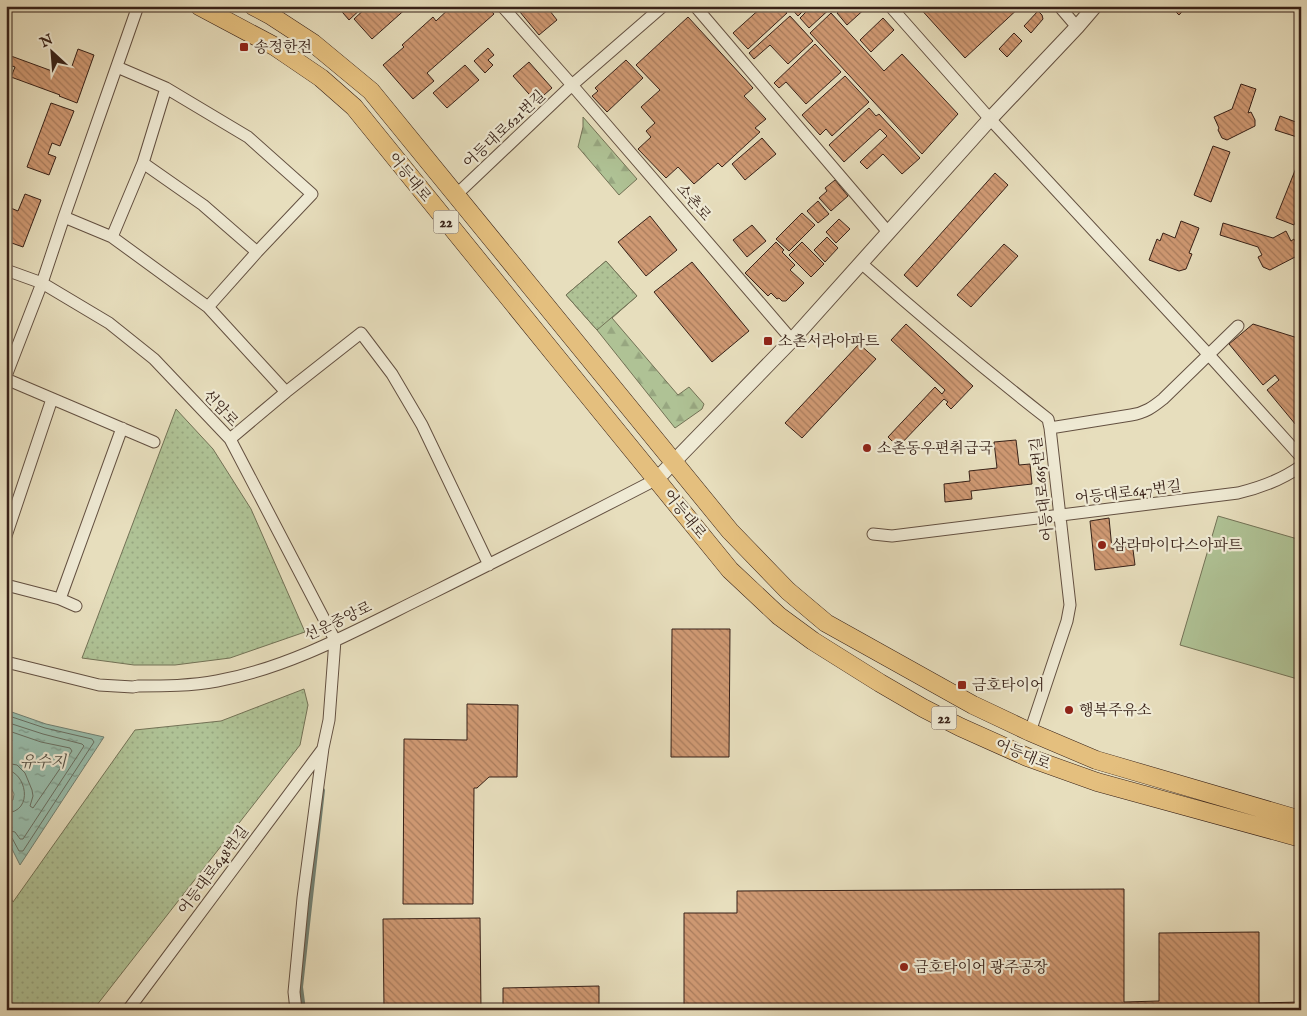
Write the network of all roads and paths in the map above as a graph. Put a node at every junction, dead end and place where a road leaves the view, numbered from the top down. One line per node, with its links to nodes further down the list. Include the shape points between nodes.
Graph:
1 (138, 6): 11 (street)
2 (199, 6): 38 (main road, 어등대로 / 22, via 274,46 321,78 354,107)
3 (253, 6): 16 (main road, 어등대로 / 22, via 313,43 371,91)
4 (502, 6): 12 (street)
5 (663, 6): 12 (street, 어등대로621번길)
6 (695, 6): 18 (street)
7 (890, 6): 14 (street)
8 (1059, 6): 10 (street)
9 (1095, 6): 10 (street)
10 (1077, 27): 14 (street)
11 (116, 67): 13 (street); 17 (street)
12 (572, 85): 16 (street, 어등대로621번길); 26 (street, 소촌로)
13 (166, 88): 15 (street); 20 (street, via 248,137 312,194)
14 (990, 119): 18 (street); 27 (street)
15 (143, 163): 19 (street); 20 (street, via 203,206)
16 (456, 195): 36 (main road, 어등대로 / 22)
17 (64, 217): 19 (street); 23 (street)
18 (888, 232): 21 (street)
19 (112, 237): 24 (street)
20 (257, 252): 24 (street)
21 (861, 263): 26 (street); 32 (street, 어등대로665번길, via 1048,419)
22 (6, 270): 23 (street, 선암로)
23 (42, 283): 28 (street); 33 (street, 선암로, via 109,323 154,359)
24 (208, 307): 29 (street)
25 (1238, 326): 27 (street)
26 (792, 340): 36 (street)
27 (1209, 355): 32 (street, via 1151,409); 35 (street)
28 (6, 378): 30 (street)
29 (286, 392): 33 (street); 42 (street, via 361,333 392,374 422,425)
30 (52, 399): 31 (street); 41 (street)
31 (122, 428): 34 (street); 44 (street)
32 (1050, 428): 39 (street, 어등대로665번길)
33 (230, 439): 46 (street, 선암로)
34 (154, 442)
35 (1301, 457)
36 (674, 462): 38 (street); 48 (main road, 어등대로 / 22, via 730,531 788,592 826,623 973,705)
37 (1298, 471): 39 (street, 어등대로647번길, via 1238,493)
38 (657, 479): 42 (street, 선운중앙로); 51 (main road, 어등대로 / 22, via 730,570 779,616 813,641 923,708 1027,757 1096,782)
39 (1060, 516): 40 (street, 어등대로647번길, via 892,536); 48 (street, 어등대로665번길, via 1070,605)
40 (873, 534)
41 (6, 536)
42 (489, 565): 46 (street, 선운중앙로)
43 (6, 585): 44 (street)
44 (60, 600): 45 (street)
45 (76, 606)
46 (335, 640): 47 (street, 선운중앙로, via 260,670 217,681 177,685 99,685); 49 (street, via 329,720)
47 (6, 662)
48 (1030, 732): 50 (main road, 어등대로 / 22, via 1096,760)
49 (323, 748): 52 (street, 어등대로648번길); 53 (street, via 303,898 294,992)
50 (1296, 817)
51 (1301, 838)
52 (128, 1010)
53 (296, 1010)

